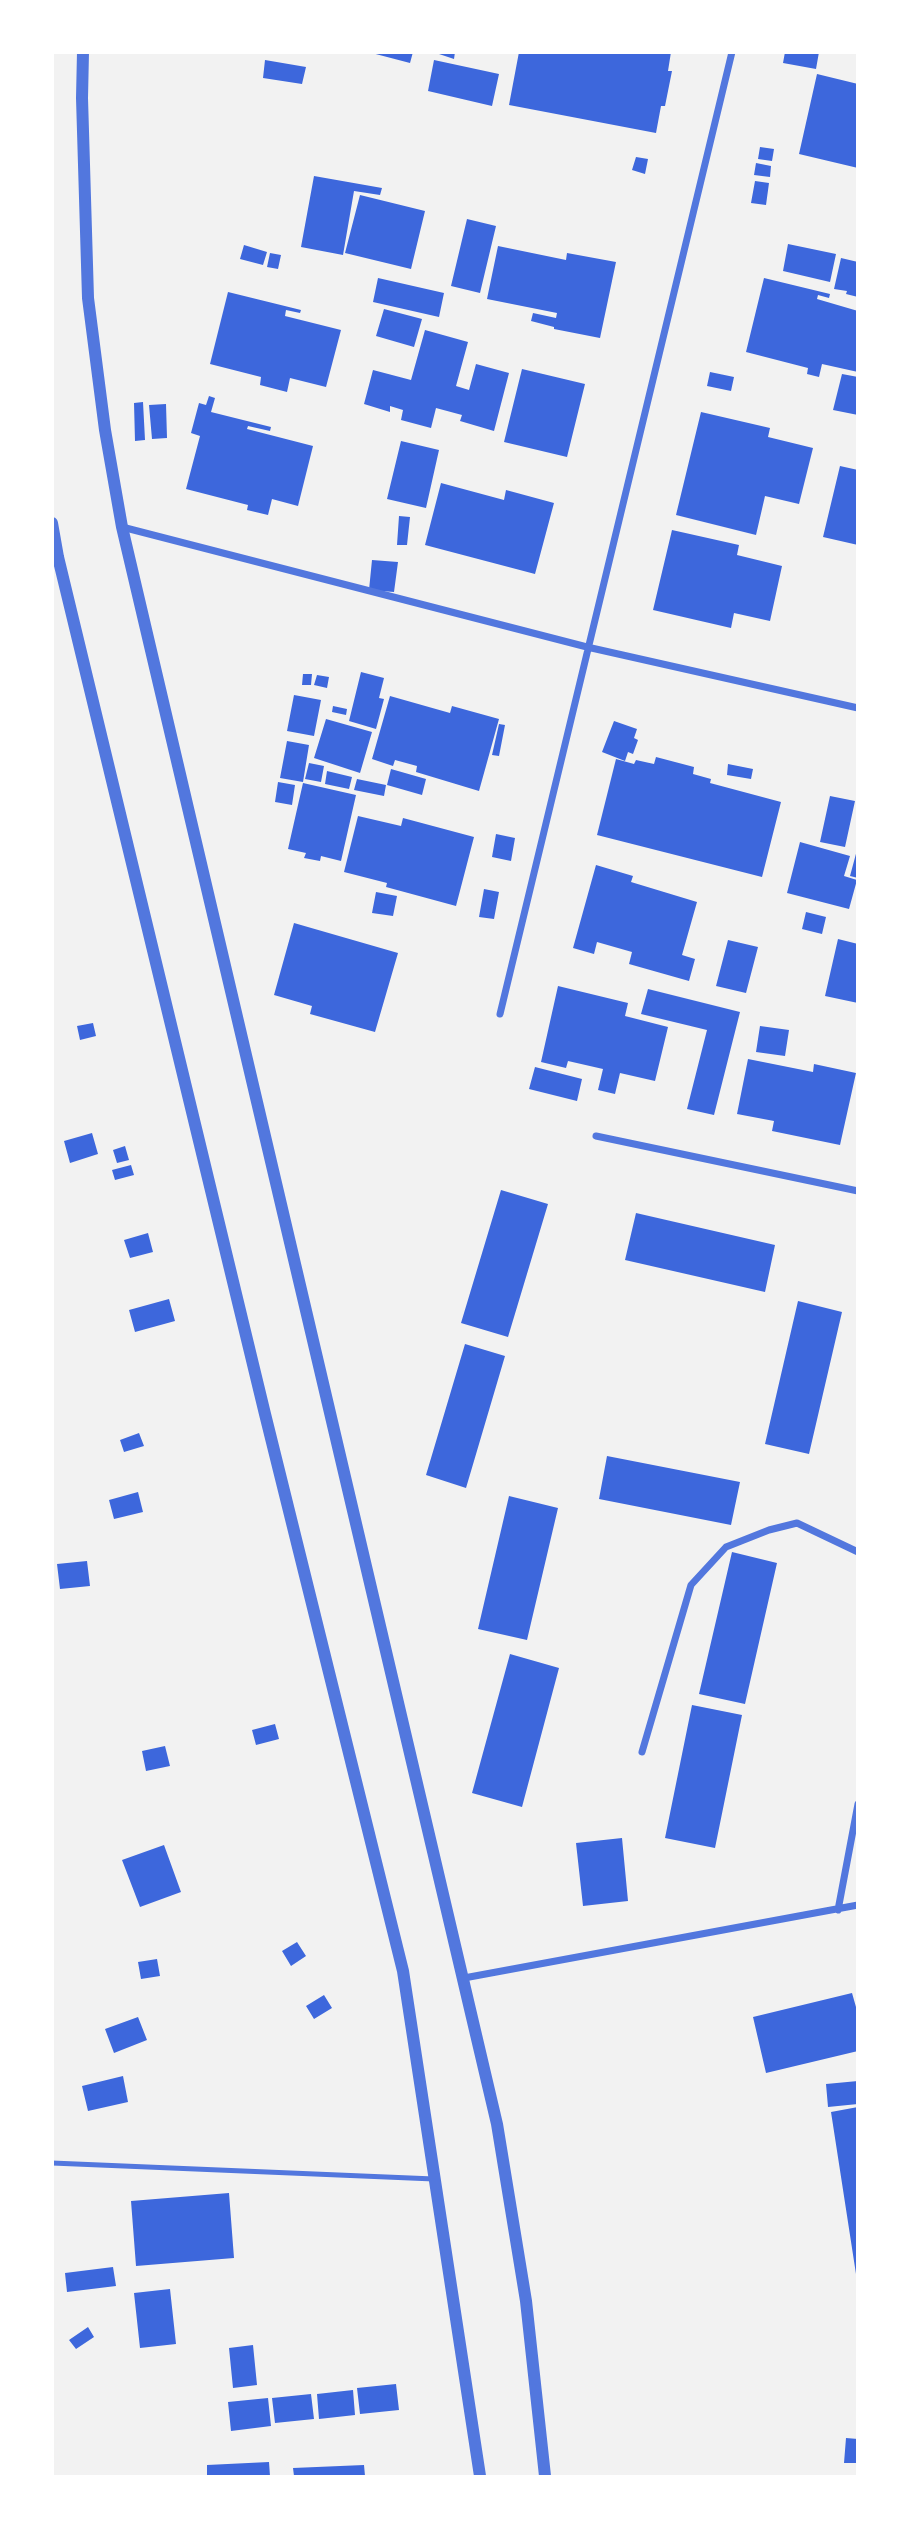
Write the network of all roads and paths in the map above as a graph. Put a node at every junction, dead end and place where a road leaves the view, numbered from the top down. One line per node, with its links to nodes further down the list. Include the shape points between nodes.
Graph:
1 (83, 52): 4 (street, via 88,298)
2 (732, 52): 5 (street)
3 (52, 523): 17 (street, via 261,1400 403,1970)
4 (122, 527): 5 (street); 15 (street)
5 (587, 647): 6 (street); 7 (street)
6 (858, 708)
7 (500, 1014)
8 (596, 1136): 9 (street)
9 (858, 1191)
10 (858, 1552): 11 (street, via 797,1523 726,1547 691,1585)
11 (642, 1752)
12 (858, 1804): 14 (street)
13 (858, 1905): 14 (street)
14 (838, 1910): 15 (street)
15 (464, 1978): 19 (street, via 497,2124 526,2301)
16 (52, 2163): 17 (lane)
17 (435, 2179): 18 (street)
18 (480, 2476)
19 (545, 2476)

